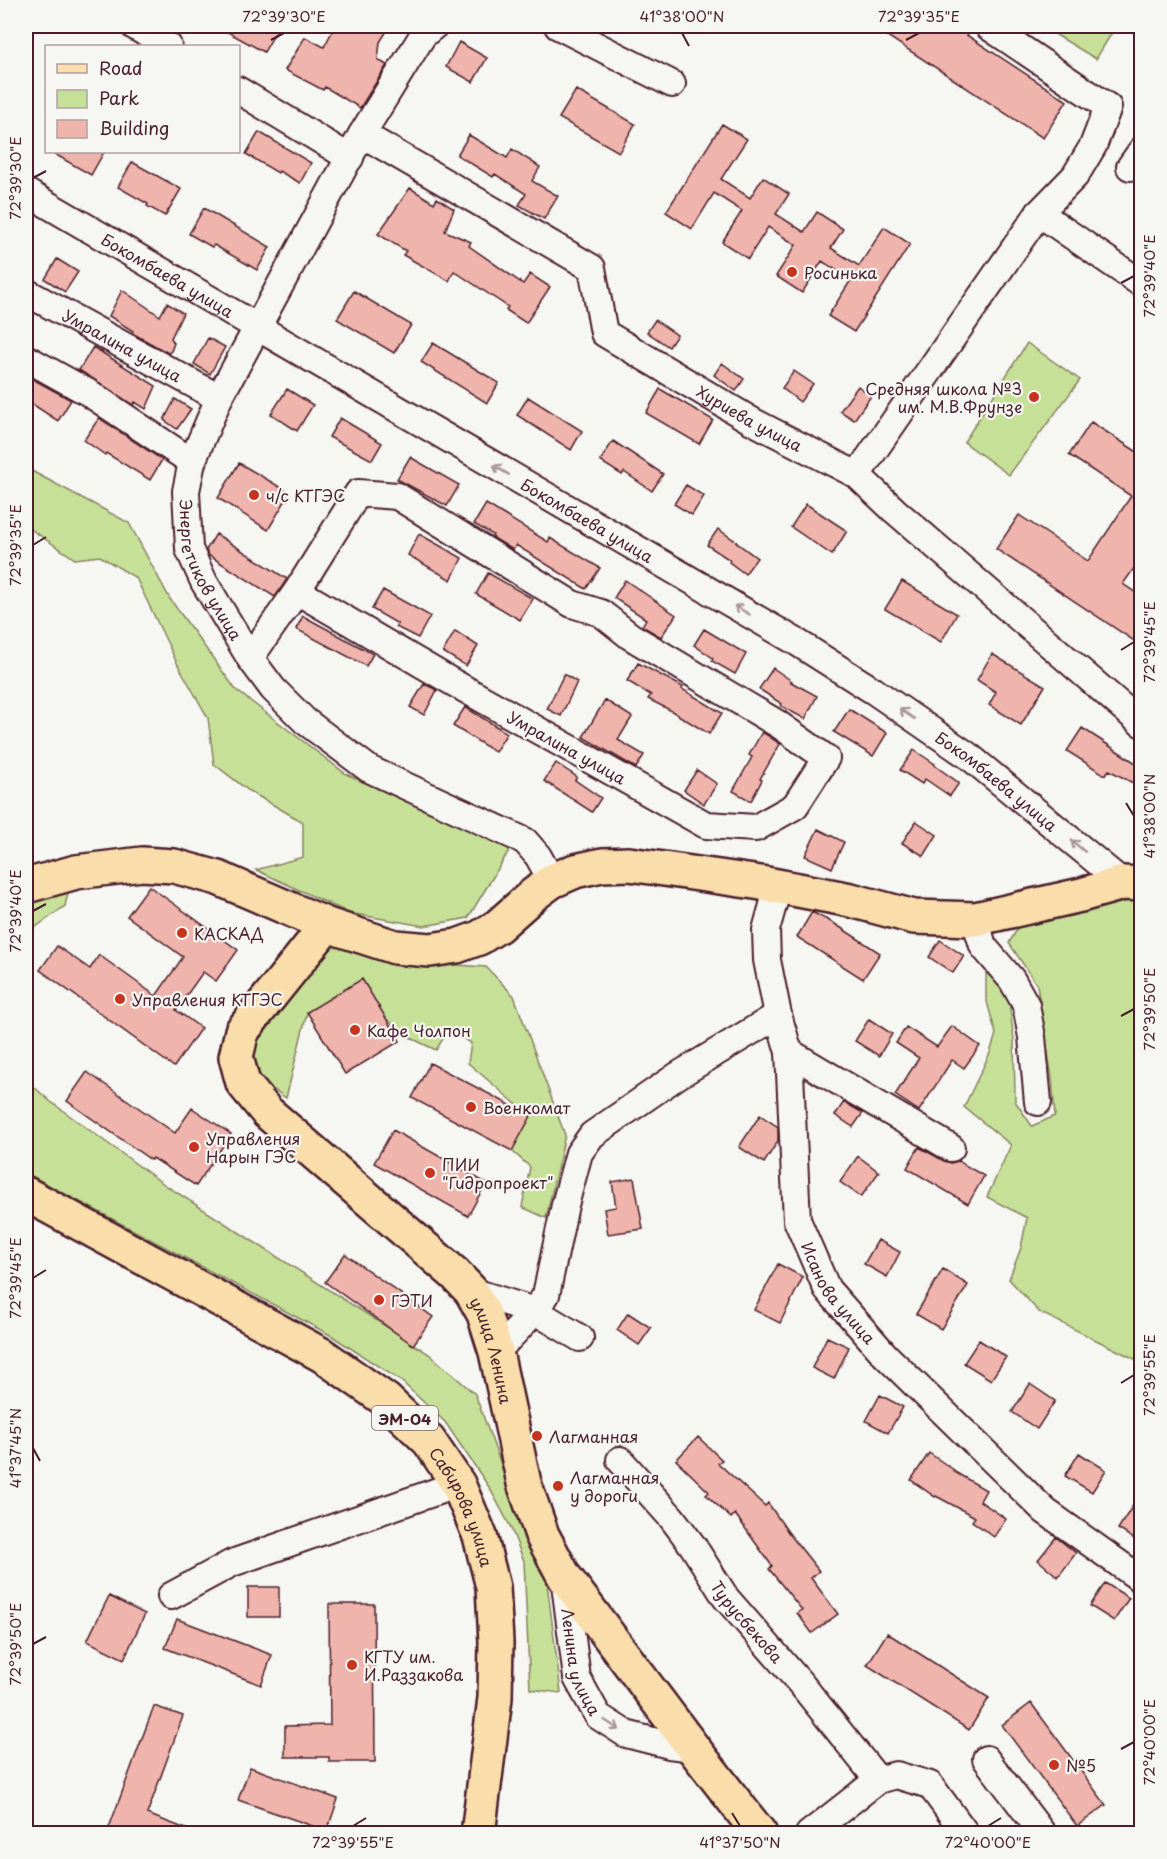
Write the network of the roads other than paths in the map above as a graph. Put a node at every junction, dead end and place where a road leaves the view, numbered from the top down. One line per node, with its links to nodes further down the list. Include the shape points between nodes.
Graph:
1 (134, 26): 5 (street)
2 (434, 26): 8 (street, Энергетиков улица, via 423,35)
3 (558, 26): 6 (street)
4 (988, 26): 11 (street, via 1108,107 1093,146 1075,176)
5 (166, 45)
6 (672, 84)
7 (240, 91): 9 (street)
8 (362, 134): 9 (street, Энергетиков улица); 18 (street, Хуриева улица, via 592,268 604,333 752,421)
9 (350, 158): 14 (street, Энергетиков улица)
10 (26, 192): 14 (street, Бокомбаева улица)
11 (1039, 213): 12 (street); 18 (street)
12 (1142, 284)
13 (26, 292): 16 (street, Умралина улица)
14 (258, 327): 16 (street, Энергетиков улица); 23 (street, Бокомбаева улица, one-way to 14, via 970,757 864,684)
15 (26, 358): 17 (street, via 89,393)
16 (219, 398): 17 (street, Энергетиков улица)
17 (192, 462): 20 (street, Энергетиков улица, via 186,491 189,549 204,582)
18 (857, 475): 21 (street, Хуриева улица)
19 (297, 591): 19 (street, Умралина улица, via 358,493 397,496 572,604 601,613 630,636 778,724 826,758 795,806 756,828 706,825); 20 (street)
20 (250, 658): 22 (street, Энергетиков улица, via 273,689 305,721 369,769 525,841)
21 (1142, 724)
22 (552, 881): 25 (main road, via 602,865 629,864); 27 (main road, via 498,926 457,946 430,950 395,947)
23 (1132, 884): 26 (main road)
24 (26, 886): 27 (main road, via 76,872 142,864 174,866 218,878)
25 (778, 887): 26 (main road, via 851,900 914,917); 28 (street, Исанова улица, via 766,930 767,960)
26 (975, 919): 30 (street, via 983,946 1012,980 1026,1005)
27 (327, 925): 33 (main road, улица Ленина, via 242,1031 236,1057 243,1083 267,1112)
28 (778, 1015): 29 (street, Исанова улица); 34 (street, via 677,1076 592,1135 579,1153 546,1295)
29 (789, 1052): 31 (street); 40 (street, Исанова улица, via 797,1220 827,1289 886,1356 1045,1510)
30 (1038, 1102)
31 (951, 1148)
32 (26, 1194): 38 (main road, Сабирова улица / ЭМ-04, via 322,1355 386,1400 429,1441)
33 (471, 1291): 34 (street); 36 (main road, улица Ленина, via 484,1314)
34 (536, 1311): 35 (street); 36 (street)
35 (580, 1338)
36 (496, 1352): 39 (main road, улица Ленина, via 524,1483 542,1535)
37 (620, 1460): 44 (street, Турусбекова, via 672,1518 726,1598)
38 (458, 1484): 41 (street, via 232,1563); 45 (main road, Сабирова улица / ЭМ-04, via 480,1536 493,1587 495,1698)
39 (564, 1576): 42 (main road, улица Ленина); 42 (street, Ленина улица, one-way to 42, via 577,1678 598,1716 626,1734)
40 (1142, 1581)
41 (171, 1596)
42 (693, 1748): 46 (main road, улица Ленина)
43 (986, 1759): 49 (street)
44 (878, 1780): 47 (street); 48 (street, via 896,1775 930,1785)
45 (478, 1833)
46 (760, 1833)
47 (809, 1833)
48 (966, 1833)
49 (1043, 1833)

